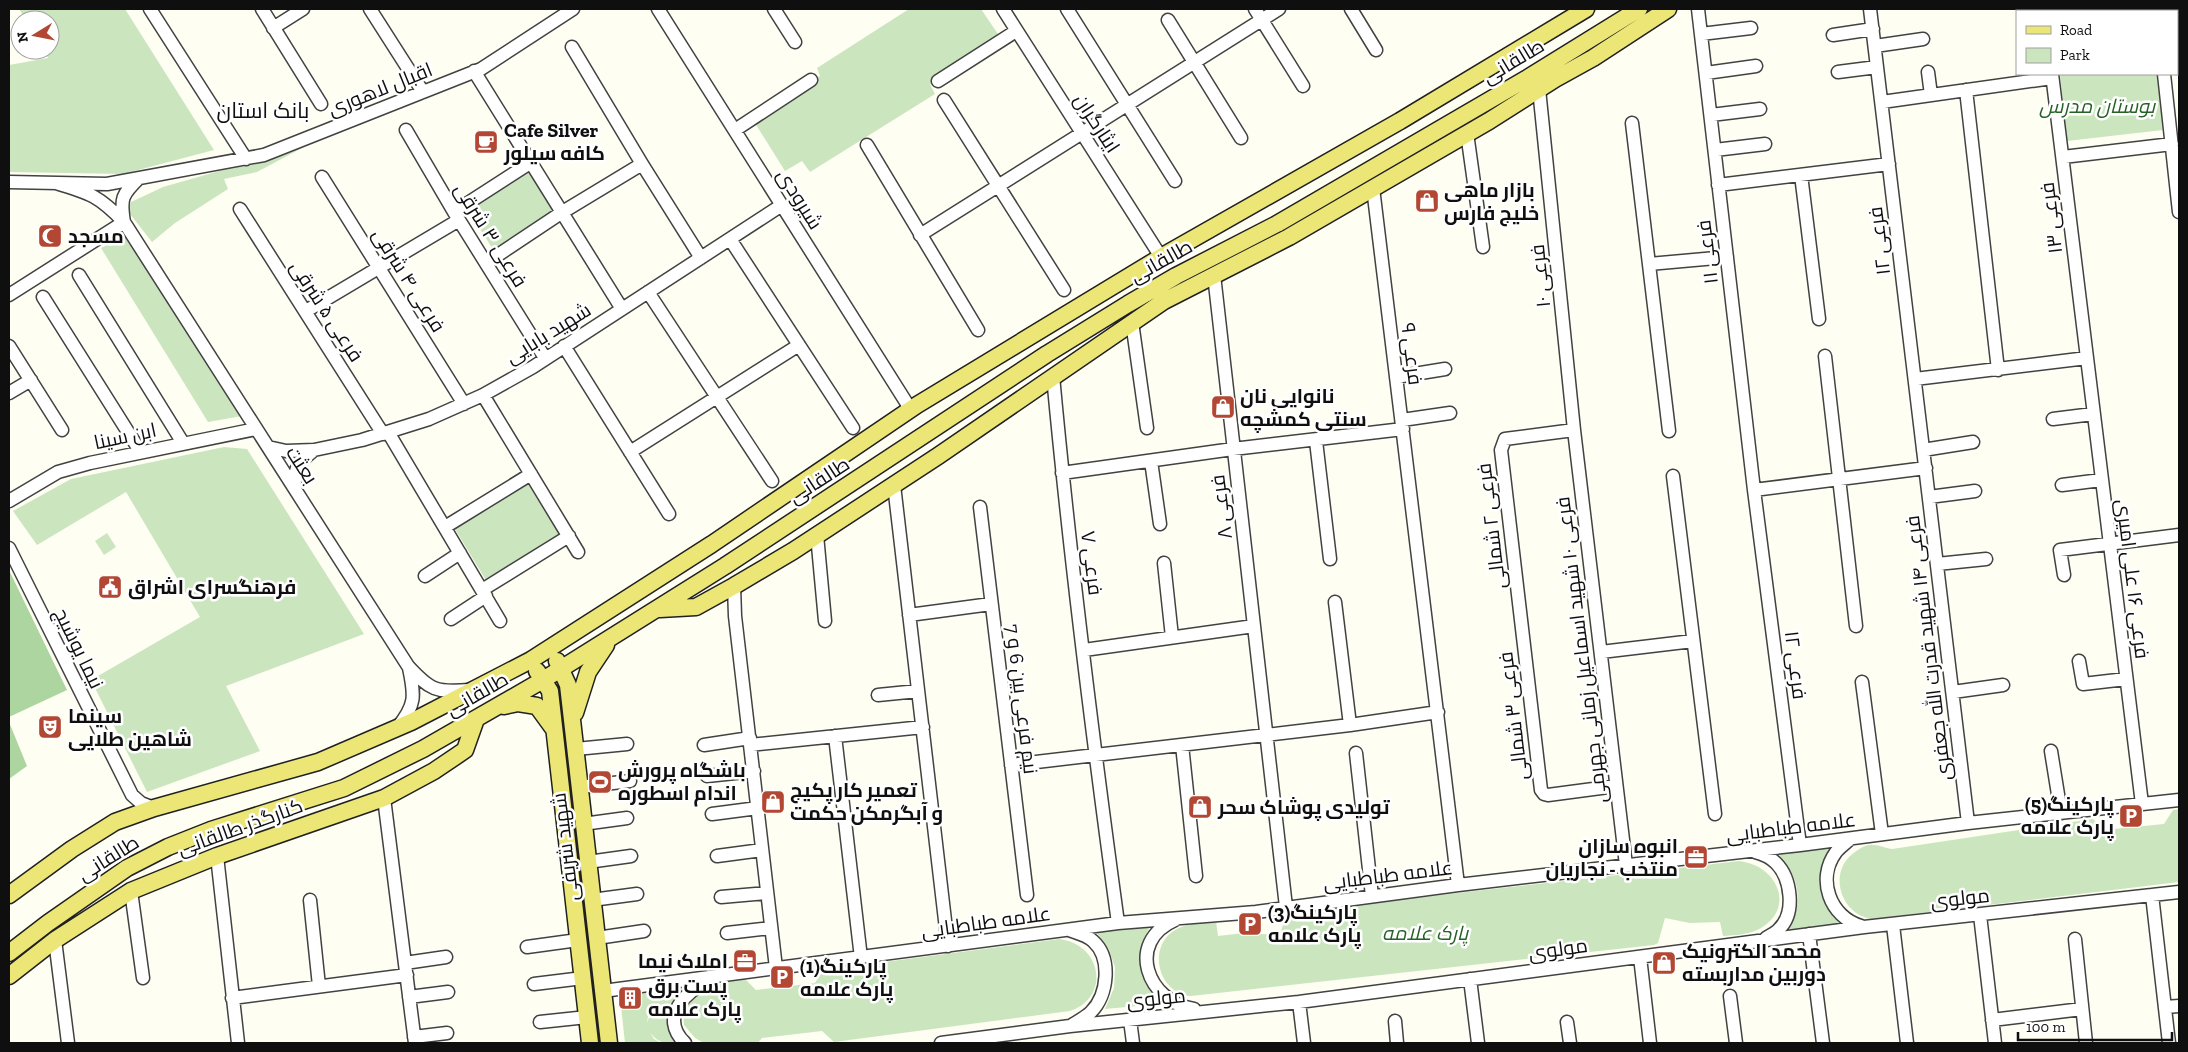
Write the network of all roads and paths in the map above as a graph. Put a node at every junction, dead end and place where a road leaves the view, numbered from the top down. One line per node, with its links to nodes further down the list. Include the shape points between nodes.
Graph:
1 (150, 9): 63 (street)
2 (262, 9): 19 (street)
3 (303, 9): 19 (street)
4 (370, 9): 44 (street)
5 (574, 9): 33 (street, اقبال لاهوری)
6 (658, 9): 54 (street, شیرودی)
7 (774, 9): 26 (street)
8 (1003, 9): 22 (street, ایثارگران)
9 (1068, 9): 49 (street)
10 (1279, 9): 17 (street)
11 (1351, 9): 29 (street)
12 (1586, 9): 88 (main road, طالقانی)
13 (1639, 9): 83 (main road, طالقانی, via 1526,79)
14 (1668, 9): 42 (main road)
15 (1698, 9): 23 (street, فرعی ۱۱)
16 (1870, 9): 21 (street, فرعی ۱۲)
17 (1258, 14): 30 (street); 41 (street)
18 (1168, 20): 30 (street)
19 (273, 28): 48 (street)
20 (1751, 28): 23 (street)
21 (1873, 29): 24 (street); 27 (street, فرعی ۱۲)
22 (1016, 31): 40 (street); 55 (street, ایثارگران)
23 (1701, 34): 36 (street, فرعی ۱۱)
24 (1834, 35)
25 (1923, 39): 27 (street)
26 (795, 42)
27 (1875, 46): 32 (street, فرعی ۱۲)
28 (572, 47): 65 (street)
29 (1376, 50)
30 (1194, 62): 49 (street); 57 (street)
31 (1756, 66): 36 (street)
32 (1877, 67): 34 (street); 47 (street, فرعی ۱۲)
33 (474, 72): 44 (street, اقبال لاهوری); 64 (street)
34 (1838, 72)
35 (1928, 72): 45 (street)
36 (1706, 73): 51 (street, فرعی ۱۱)
37 (2164, 75): 59 (street)
38 (2052, 76): 43 (street); 62 (street, فرعی ۱۳)
39 (811, 80): 54 (street)
40 (938, 81)
41 (1303, 86)
42 (1539, 89): 56 (main road); 129 (street, فرعی ۱۰)
43 (1966, 90): 45 (street); 111 (street)
44 (423, 92): 63 (street, اقبال لاهوری, via 264,156)
45 (1931, 95): 47 (street)
46 (944, 100): 74 (street)
47 (1882, 102): 66 (street, فرعی ۱۲)
48 (321, 104)
49 (1126, 105): 55 (street); 70 (street)
50 (1760, 109): 51 (street)
51 (1711, 115): 61 (street, فرعی ۱۱)
52 (1632, 123): 91 (street)
53 (406, 130): 80 (street, فرعی ۳ شرقی)
54 (735, 130): 76 (street, شیرودی)
55 (1082, 133): 74 (street); 88 (street, ایثارگران)
56 (1467, 134): 75 (main road); 86 (street)
57 (1241, 138)
58 (1765, 144): 61 (street)
59 (2172, 144): 62 (street); 78 (street)
60 (867, 145): 84 (street)
61 (1715, 150): 73 (street, فرعی ۱۱)
62 (2063, 157): 109 (street, فرعی ۱۳)
63 (246, 159): 69 (street, اقبال لاهوری)
64 (530, 163): 79 (street); 80 (street)
65 (642, 164): 79 (street); 89 (street)
66 (1889, 164): 67 (street); 114 (street, فرعی ۱۲)
67 (1801, 175): 73 (street); 101 (street)
68 (322, 177): 92 (street, فرعی ۴ شرقی)
69 (139, 178): 72 (street, اقبال لاهوری, via 107,184); 82 (street, via 124,194 121,204)
70 (1175, 181)
71 (9, 182): 72 (street, اقبال لاهوری)
72 (56, 183): 82 (street, بعثت, via 86,192 106,203)
73 (1718, 185): 87 (street, فرعی ۱۱)
74 (998, 186): 84 (street); 95 (street)
75 (1373, 188): 81 (main road); 113 (street, فرعی ۹)
76 (782, 205): 85 (street, شهید بابایی); 120 (street, شیرودی)
77 (240, 209): 100 (street, فرعی ۵ شرقی)
78 (2179, 212)
79 (561, 213): 90 (street); 99 (street)
80 (456, 215): 90 (street, فرعی ۳ شرقی); 92 (street)
81 (1324, 216): 83 (main road); 94 (main road)
82 (124, 222): 97 (street); 127 (street, بعثت)
83 (1265, 230): 177 (main road, طالقانی, via 1176,276 1055,349)
84 (920, 235): 103 (street)
85 (730, 239): 89 (street, شهید بابایی); 104 (street)
86 (1483, 247)
87 (1727, 256): 91 (street); 152 (street, فرعی ۱۱)
88 (1161, 257): 120 (main road, طالقانی)
89 (701, 258): 96 (street, شهید بابایی)
90 (486, 263): 108 (street, فرعی ۳ شرقی)
91 (1649, 264): 130 (street)
92 (380, 269): 100 (street); 119 (street, فرعی ۴ شرقی)
93 (79, 275): 134 (street)
94 (1214, 275): 102 (main road); 136 (street, فرعی ۸)
95 (1064, 290)
96 (648, 292): 99 (street, شهید بابایی); 118 (street)
97 (9, 295)
98 (43, 297): 139 (street)
99 (622, 309): 106 (street, شهید بابایی)
100 (306, 311): 131 (street, فرعی ۵ شرقی)
101 (1819, 319)
102 (1132, 322): 112 (main road); 126 (street)
103 (978, 330)
104 (799, 345): 118 (street); 125 (street)
105 (10, 346): 115 (street)
106 (564, 346): 108 (street, شهید بابایی); 140 (street)
107 (1825, 356): 146 (street)
108 (545, 358): 117 (street, شهید بابایی)
109 (2086, 358): 111 (street); 122 (street, فرعی ۱۶ علی امیری)
110 (1445, 370): 113 (street)
111 (1998, 370): 114 (street)
112 (1053, 376): 143 (street, فرعی ۷); 150 (main road)
113 (1396, 377): 124 (street, فرعی ۹)
114 (1915, 379): 138 (street, فرعی ۱۲)
115 (31, 380): 116 (street); 128 (street)
116 (9, 394)
117 (483, 395): 119 (street, شهید بابایی); 144 (street)
118 (716, 398): 140 (street); 148 (street)
119 (464, 404): 131 (street, شهید بابایی)
120 (911, 410): 188 (main road, طالقانی)
121 (1450, 413): 124 (street)
122 (2093, 414): 123 (street); 147 (street, فرعی ۱۶ علی امیری)
123 (2053, 419)
124 (1402, 425): 132 (street); 203 (street, فرعی ۹)
125 (853, 428)
126 (1148, 428)
127 (256, 429): 134 (street, ابن سینا); 135 (street, بعثت)
128 (62, 430)
129 (1574, 430): 180 (street, فرعی ۲ شمالی, via 1505,438 1501,450); 190 (street, فرعی ۱۰ شهید اسماعیل زمانی جهرمی)
130 (1669, 431)
131 (386, 433): 137 (street, شهید بابایی); 159 (street, فرعی ۵ شرقی)
132 (1316, 441): 136 (street); 167 (street)
133 (1973, 442): 138 (street)
134 (183, 443): 139 (street, ابن سینا)
135 (268, 446): 137 (street, شهید بابایی, via 286,451); 151 (street, بعثت)
136 (1233, 449): 141 (street); 183 (street, فرعی ۸)
137 (314, 450): 151 (street, via 298,463 294,475)
138 (1923, 450): 142 (street, فرعی ۱۲)
139 (140, 451): 155 (street, ابن سینا, via 58,472)
140 (630, 452): 157 (street)
141 (1151, 461): 143 (street); 158 (street)
142 (1926, 468): 146 (street); 154 (street, فرعی ۱۴ شهید قدرت الله جعفری)
143 (1062, 473): 189 (street, فرعی ۷)
144 (531, 474): 159 (street); 162 (street)
145 (1673, 476): 187 (street)
146 (1839, 479): 152 (street); 184 (street)
147 (2101, 480): 149 (street); 163 (street, فرعی ۱۶ علی امیری)
148 (772, 481)
149 (2062, 484)
150 (894, 485): 160 (main road); 178 (street)
151 (295, 490): 193 (street, بعثت)
152 (1754, 490): 240 (street, فرعی ۱۲)
153 (1975, 491): 154 (street)
154 (1929, 497): 170 (street, فرعی ۱۴ شهید قدرت الله جعفری)
155 (9, 501)
156 (980, 507): 176 (street, نیم فرعی بین 6 و 7)
157 (669, 514)
158 (1160, 524)
159 (445, 527): 166 (street, فرعی ۵ شرقی)
160 (817, 535): 173 (main road); 182 (street)
161 (2179, 535): 163 (street)
162 (569, 536): 165 (street); 174 (street)
163 (2109, 544): 171 (street, via 2060,550); 195 (street, فرعی ۱۶ علی امیری)
164 (9, 548): 230 (street, نیما یوشیج, via 132,795)
165 (578, 552)
166 (460, 553): 172 (street); 174 (street, فرعی ۵ شرقی)
167 (1330, 559)
168 (1986, 559): 170 (street)
169 (1164, 563): 186 (street)
170 (1937, 564): 201 (street, فرعی ۱۴ شهید قدرت الله جعفری)
171 (2064, 575)
172 (425, 576)
173 (734, 586): 177 (main road, via 696,607); 212 (street)
174 (484, 594): 179 (street); 181 (street, فرعی ۵ شرقی)
175 (1336, 602): 206 (street)
176 (992, 604): 178 (street); 220 (street, نیم فرعی بین 6 و 7)
177 (658, 609): 185 (main road, طالقانی)
178 (909, 615): 200 (street)
179 (451, 619)
180 (1521, 620): 226 (street, فرعی ۳ شمالی, via 1541,790 1548,795)
181 (500, 621)
182 (825, 621)
183 (1254, 626): 186 (street); 211 (street, فرعی ۸)
184 (1856, 626)
185 (613, 637): 194 (main road, طالقانی); 205 (main road, via 588,672)
186 (1172, 638): 189 (street)
187 (1693, 641): 190 (street); 234 (street)
188 (549, 650): 191 (main road, طالقانی); 194 (main road, شهید شریفی)
189 (1084, 650): 219 (street, فرعی ۷)
190 (1601, 652): 226 (street, فرعی ۱۰ شهید اسماعیل زمانی جهرمی)
191 (531, 660): 196 (main road, شهید شریفی); 199 (main road, طالقانی)
192 (2079, 661): 195 (street, via 2083,684)
193 (408, 666): 199 (street, بعثت, via 422,681 437,690); 207 (street, via 412,707)
194 (562, 668): 196 (main road, طالقانی); 205 (main road, شهید شریفی, via 568,684)
195 (2126, 679): 229 (street, فرعی ۱۶ علی امیری)
196 (543, 680): 204 (main road, طالقانی); 209 (main road, شهید شریفی, via 550,691)
197 (1862, 682): 238 (street)
198 (2003, 685): 201 (street)
199 (472, 690): 207 (main road, طالقانی)
200 (918, 691): 202 (street); 208 (street)
201 (1953, 692): 236 (street, فرعی ۱۴ شهید قدرت الله جعفری)
202 (878, 695)
203 (1438, 712): 206 (street); 249 (street, فرعی ۹)
204 (483, 715): 209 (main road, via 518,703 537,706); 227 (main road, کنارگذر طالقانی, via 465,750); 279 (main road, طالقانی, via 344,788 168,847 127,868)
205 (573, 722): 216 (main road, شهید شریفی)
206 (1350, 725): 211 (street)
207 (397, 728): 230 (main road, طالقانی, via 318,762)
208 (923, 728): 210 (street); 277 (street)
209 (554, 731): 224 (main road, شهید شریفی)
210 (835, 736): 212 (street); 282 (street)
211 (1267, 736): 215 (street); 261 (street, فرعی ۸)
212 (750, 742): 214 (street); 221 (street)
213 (627, 744): 216 (street)
214 (704, 744)
215 (1182, 745): 219 (street); 248 (street)
216 (576, 750): 225 (main road, شهید شریفی)
217 (2052, 750): 232 (street)
218 (1356, 753): 257 (street)
219 (1095, 755): 220 (street); 264 (street, فرعی ۷)
220 (1012, 765): 256 (street, نیم فرعی بین 6 و 7)
221 (754, 771): 222 (street); 231 (street)
222 (707, 776)
223 (630, 781): 225 (street)
224 (560, 783): 225 (main road, via 570,775 576,777); 275 (main road, شهید شریفی)
225 (579, 785): 237 (main road, شهید شریفی)
226 (1616, 786): 247 (street, فرعی ۱۰ شهید اسماعیل زمانی جهرمی)
227 (384, 798): 243 (main road, کنارگذر طالقانی); 284 (street)
228 (2179, 800): 229 (street, علامه طباطبایی)
229 (2142, 804): 232 (street, علامه طباطبایی)
230 (154, 808): 255 (main road, طالقانی, via 115,822 72,848)
231 (758, 808): 233 (street); 241 (street)
232 (2060, 813): 236 (street, علامه طباطبایی)
233 (712, 814)
234 (1715, 814)
235 (627, 818): 237 (street)
236 (1968, 823): 238 (street, علامه طباطبایی)
237 (583, 824): 246 (main road, شهید شریفی)
238 (1882, 834): 239 (street, علامه طباطبایی)
239 (1850, 839): 240 (street, علامه طباطبایی); 266 (street, via 1836,852 1827,870 1826,886 1837,912 1845,920)
240 (1800, 846): 242 (street, علامه طباطبایی)
241 (762, 850): 245 (street); 252 (street)
242 (1750, 851): 247 (street, علامه طباطبایی); 276 (street, via 1771,858 1777,864 1784,874 1789,898 1789,913 1780,929)
243 (217, 856): 250 (main road, کنارگذر طالقانی); 296 (street)
244 (631, 856): 246 (street)
245 (717, 856)
246 (588, 862): 260 (main road, شهید شریفی)
247 (1626, 865): 249 (street, علامه طباطبایی)
248 (1196, 876)
249 (1458, 885): 257 (street, علامه طباطبایی)
250 (131, 891): 274 (main road, کنارگذر طالقانی); 287 (street)
251 (2179, 892): 254 (street, مولوی)
252 (766, 893): 258 (street); 267 (street)
253 (637, 894): 260 (street)
254 (2152, 894): 262 (street, مولوی); 299 (street)
255 (9, 895)
256 (1027, 895)
257 (1372, 896): 261 (street, علامه طباطبایی)
258 (721, 897)
259 (310, 900): 291 (street)
260 (592, 900): 272 (main road, شهید شریفی)
261 (1286, 907): 263 (street, علامه طباطبایی)
262 (1980, 915): 265 (street, مولوی); 304 (street)
263 (1179, 918): 264 (street, علامه طباطبایی); 301 (street, via 1162,927 1148,943 1146,953 1151,979 1180,1006)
264 (1118, 923): 268 (street, علامه طباطبایی)
265 (1893, 925): 266 (street, مولوی); 326 (street)
266 (1864, 927): 271 (street, مولوی)
267 (771, 928): 270 (street); 283 (street)
268 (1068, 929): 277 (street, علامه طباطبایی); 308 (street, via 1097,946 1106,976 1104,988 1092,1011)
269 (644, 931): 272 (street)
270 (727, 933)
271 (1809, 934): 276 (street, مولوی); 325 (street)
272 (597, 938): 292 (main road, شهید شریفی)
273 (2075, 939): 300 (street)
274 (55, 940): 286 (main road, کنارگذر طالقانی); 312 (street)
275 (578, 940): 278 (street); 288 (main road, شهید شریفی)
276 (1762, 941): 281 (street, مولوی)
277 (948, 946): 282 (street, علامه طباطبایی)
278 (527, 948)
279 (9, 953)
280 (446, 957): 284 (street)
281 (1640, 957): 289 (street, مولوی); 323 (street)
282 (861, 958): 283 (street, علامه طباطبایی)
283 (776, 968): 285 (street, علامه طباطبایی)
284 (406, 969): 291 (street); 295 (street)
285 (725, 974): 292 (street, علامه طباطبایی); 316 (street, via 704,983 681,1000 674,1024 676,1033)
286 (9, 976)
287 (142, 978)
288 (583, 978): 290 (street); 302 (main road, شهید شریفی)
289 (1470, 979): 297 (street, مولوی); 321 (street)
290 (534, 984)
291 (319, 986): 296 (street)
292 (603, 991): 315 (main road, شهید شریفی)
293 (448, 992): 295 (street)
294 (1730, 996): 324 (street)
295 (409, 997): 310 (street)
296 (232, 998): 313 (street)
297 (1299, 1002): 301 (street, مولوی); 319 (street)
298 (2179, 1006): 299 (street)
299 (2165, 1007): 329 (street)
300 (2082, 1009): 304 (street); 328 (street)
301 (1208, 1011): 303 (street, مولوی)
302 (587, 1016): 306 (street); 314 (main road, شهید شریفی)
303 (1130, 1020): 308 (street, مولوی); 318 (street)
304 (1992, 1020): 327 (street)
305 (1395, 1021): 320 (street)
306 (540, 1022)
307 (1568, 1022): 322 (street)
308 (1070, 1026): 311 (street, مولوی)
309 (446, 1033): 310 (street)
310 (414, 1040)
311 (960, 1042): 317 (street, مولوی)
312 (68, 1043)
313 (238, 1043)
314 (590, 1043)
315 (609, 1043)
316 (685, 1043)
317 (942, 1043)
318 (1133, 1043)
319 (1304, 1043)
320 (1398, 1043)
321 (1478, 1043)
322 (1570, 1043)
323 (1650, 1043)
324 (1736, 1043)
325 (1823, 1043)
326 (1907, 1043)
327 (1995, 1043)
328 (2086, 1043)
329 (2169, 1043)

